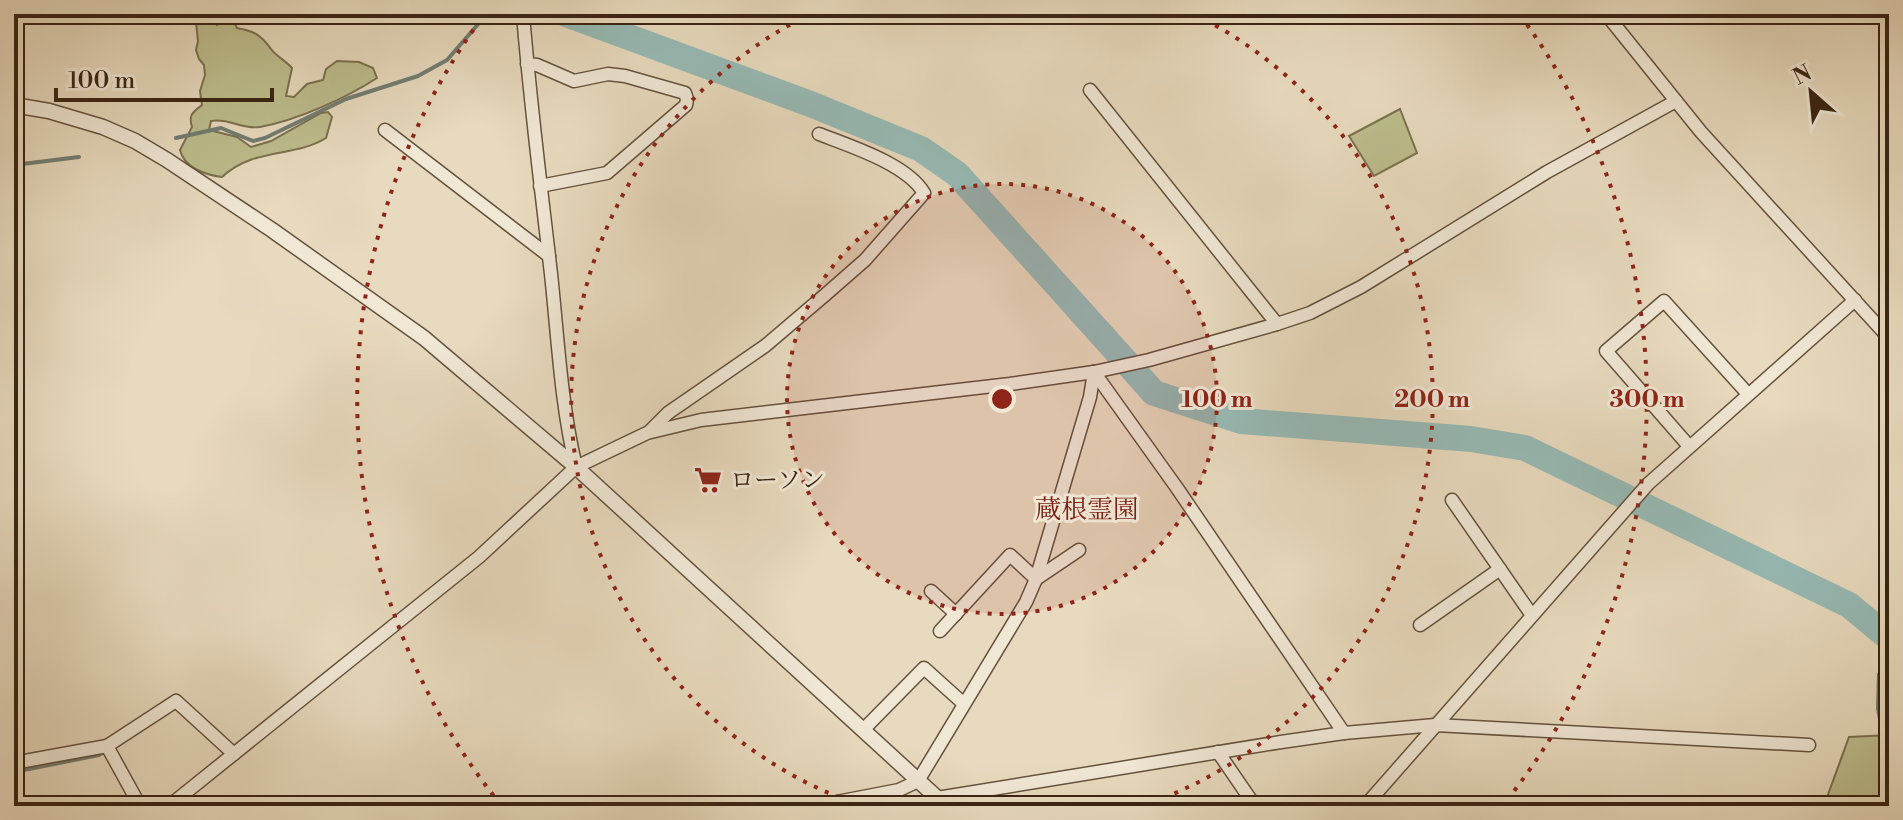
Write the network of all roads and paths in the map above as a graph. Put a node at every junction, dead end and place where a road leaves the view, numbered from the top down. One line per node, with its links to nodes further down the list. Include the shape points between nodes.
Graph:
1 (523, 14): 3 (street)
2 (1606, 14): 5 (street)
3 (527, 64): 9 (street); 9 (street, via 574,81 625,76 685,93 687,99 607,173)
4 (1090, 90): 12 (street)
5 (1676, 101): 11 (street); 12 (street, via 1547,172 1361,287)
6 (14, 105): 18 (street, via 103,127 167,160 424,338)
7 (385, 130): 10 (street)
8 (819, 134): 16 (street, via 889,165 924,193 865,260 825,295)
9 (540, 186): 10 (street)
10 (549, 256): 18 (street, via 566,426)
11 (1855, 300): 13 (street); 15 (street)
12 (1277, 324): 14 (street)
13 (1889, 338)
14 (1094, 372): 16 (street, via 701,420); 22 (street); 31 (street)
15 (1748, 394): 17 (street); 17 (street, via 1664,301 1606,351)
16 (647, 433): 18 (street)
17 (1688, 445): 25 (street)
18 (576, 467): 30 (street); 35 (street, via 479,557)
19 (1452, 500): 21 (street)
20 (1079, 550): 22 (street)
21 (1500, 569): 25 (street); 26 (street)
22 (1036, 579): 24 (street, via 1010,555); 28 (street)
23 (931, 591): 24 (street)
24 (956, 614): 27 (street)
25 (1531, 614): 29 (street)
26 (1420, 625)
27 (940, 631)
28 (964, 704): 30 (street, via 924,668); 37 (street)
29 (1435, 725): 31 (street); 32 (street); 43 (street)
30 (863, 730): 37 (street)
31 (1344, 733): 34 (street)
32 (1809, 745)
33 (107, 746): 35 (street, via 176,701); 36 (street); 39 (street)
34 (1218, 752): 38 (street); 42 (street)
35 (234, 754): 40 (street)
36 (14, 763)
37 (918, 781): 38 (street); 41 (street, via 899,790)
38 (941, 802)
39 (140, 806)
40 (169, 806)
41 (816, 806)
42 (1255, 806)
43 (1365, 806)

